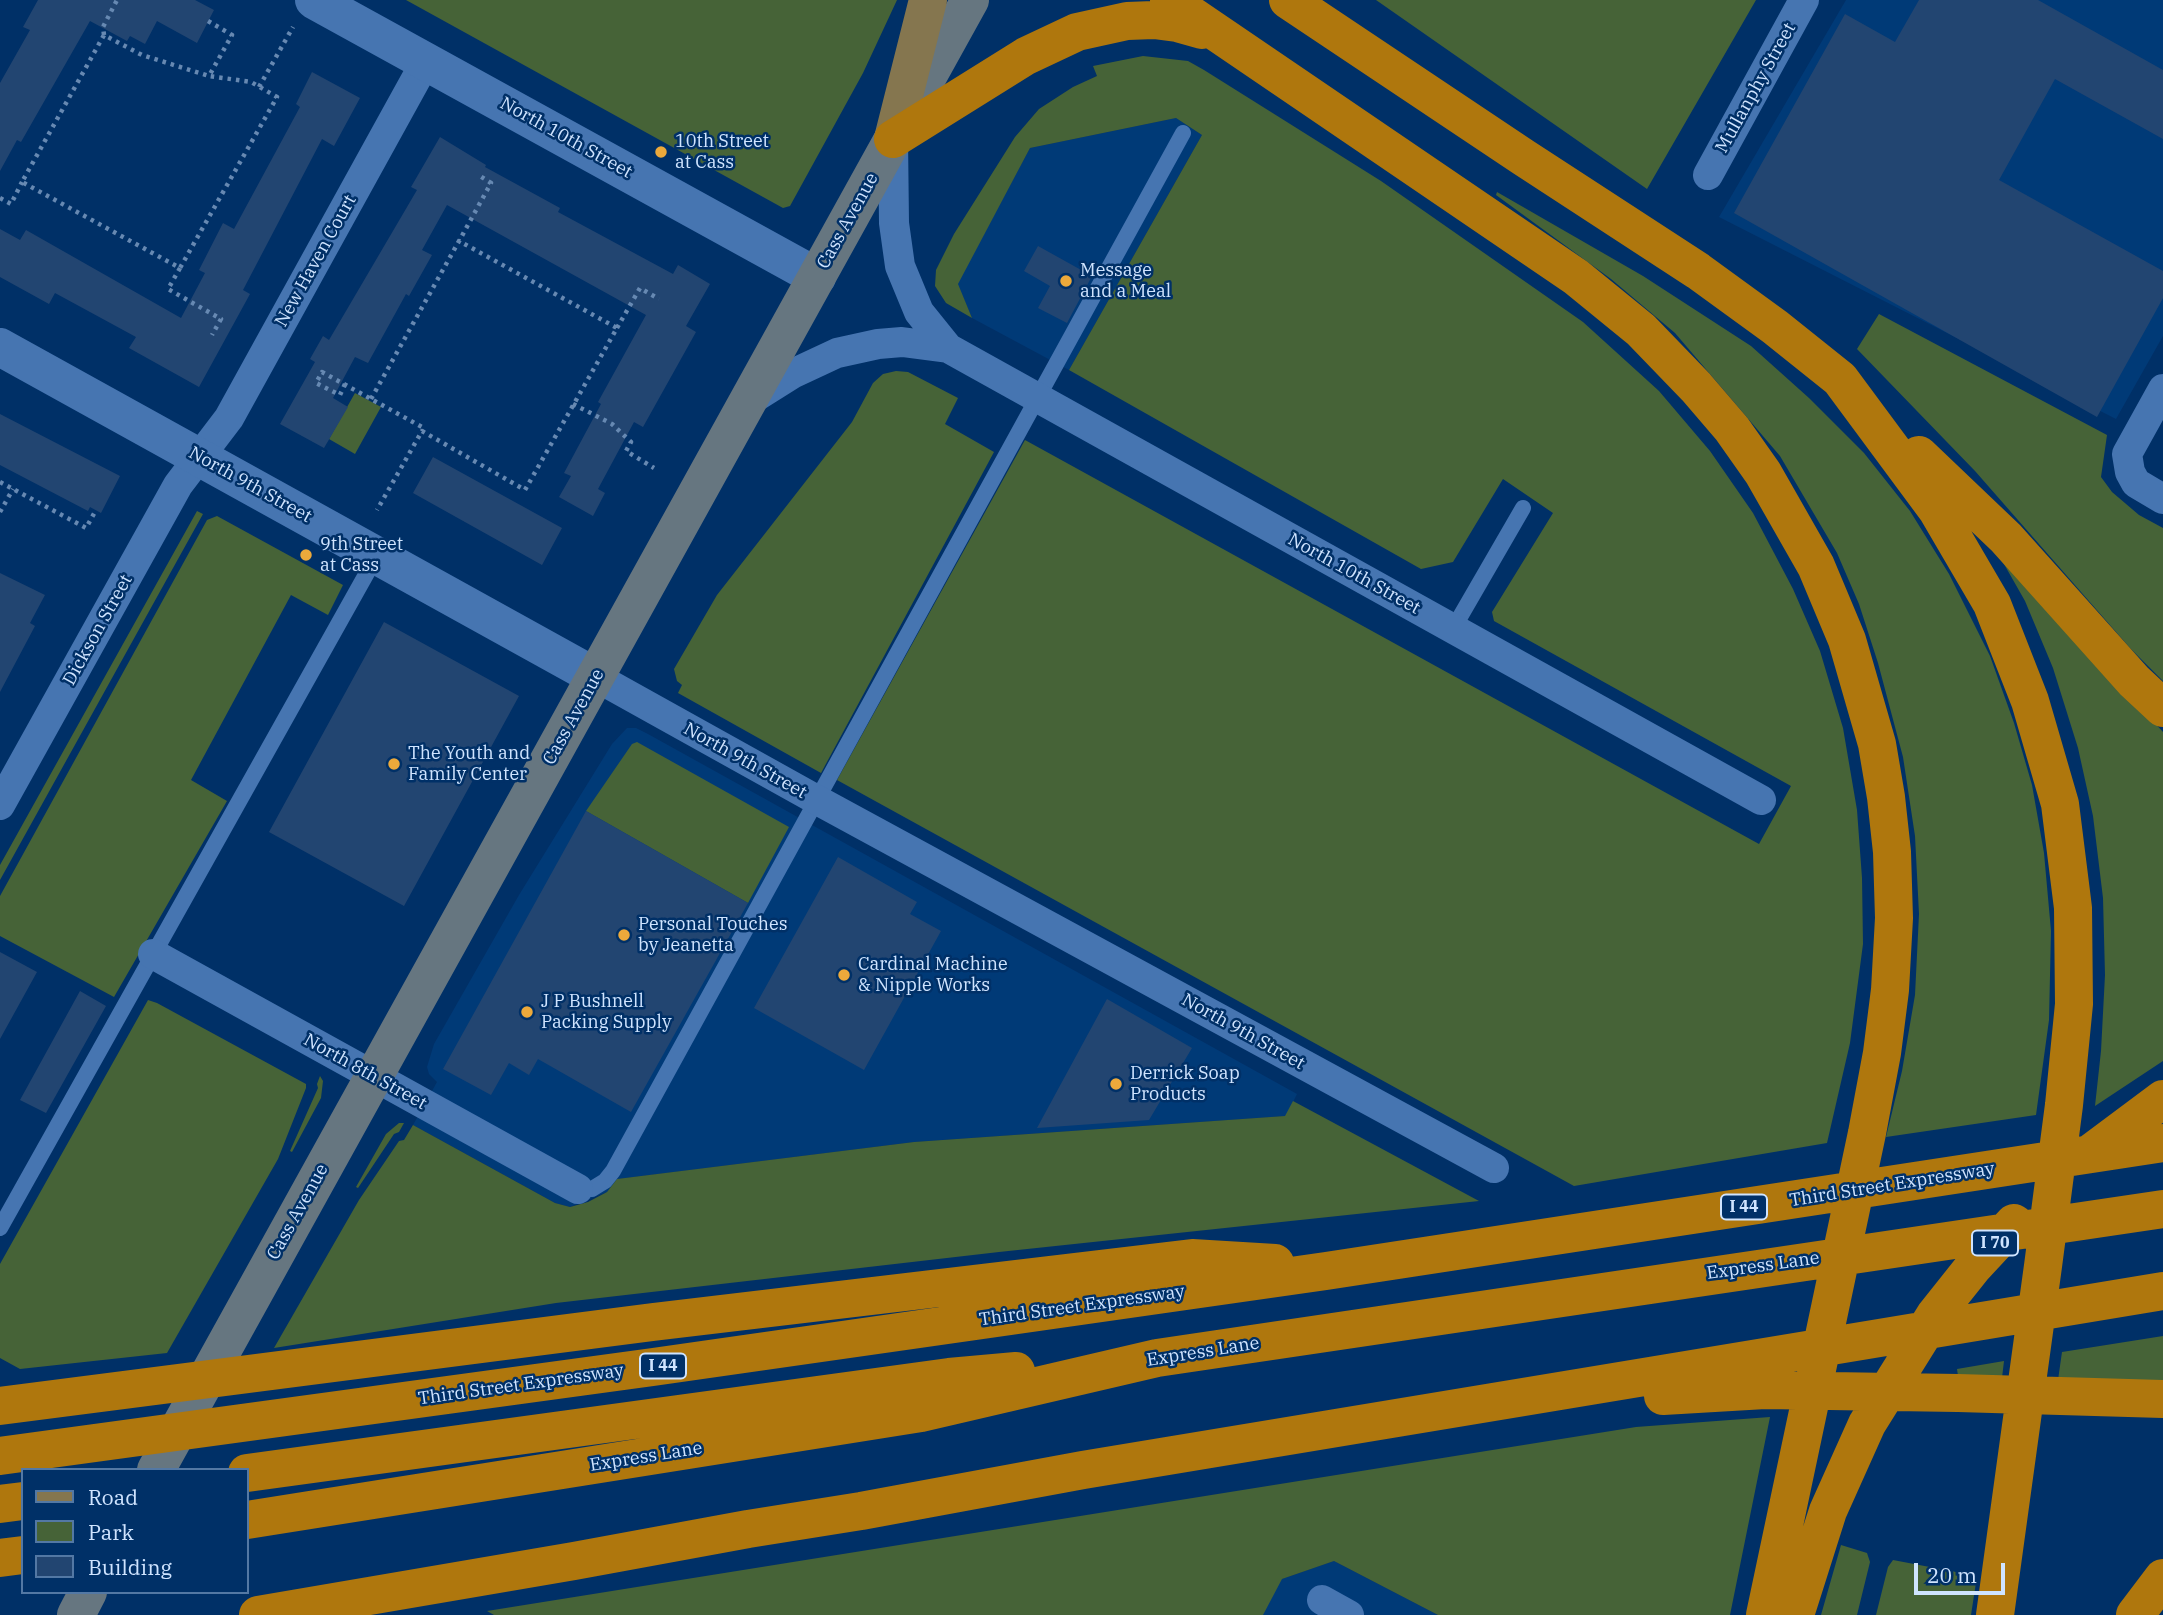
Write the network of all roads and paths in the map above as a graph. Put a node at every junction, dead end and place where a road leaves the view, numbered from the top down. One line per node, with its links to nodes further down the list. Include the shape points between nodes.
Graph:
1 (117, 0): 9 (path, via 103,27)
2 (928, 0): 15 (main road)
3 (970, 0): 15 (main road, Cass Avenue)
4 (1169, 0): 10 (highway)
5 (1288, 0): 28 (highway, via 1698,271)
6 (1804, 0): 16 (street, Mullanphy Street)
7 (304, 14): 11 (street, North 10th Street); 13 (path)
8 (208, 21): 12 (path, via 232,35)
9 (104, 36): 12 (path, via 142,55); 18 (path)
10 (1223, 37): 15 (highway, via 1154,20 1077,32 1026,56); 80 (highway, via 1576,277 1641,330 1732,429 1780,499 1816,566 1847,640 1874,731 1886,797 1892,852 1892,955 1882,1054 1867,1133)
11 (426, 61): 22 (street, North 10th Street); 36 (street, New Haven Court, via 229,418)
12 (209, 75): 13 (path)
13 (259, 87): 21 (path, via 277,97)
14 (1183, 133): 31 (lane)
15 (893, 139): 22 (main road, Cass Avenue); 27 (street, North 10th Street, via 894,223 900,266 919,312)
16 (1708, 175)
17 (480, 176): 20 (path, via 491,183)
18 (22, 182): 19 (path, via 11,204); 21 (path)
19 (0, 198)
20 (457, 244): 24 (path, via 459,241); 32 (path)
21 (180, 268): 25 (path, via 168,289 221,319)
22 (817, 276): 33 (main road, Cass Avenue)
23 (659, 299): 24 (path, via 640,289)
24 (617, 328): 34 (path)
25 (212, 335)
26 (0, 347): 36 (street, North 9th Street)
27 (948, 348): 31 (street, North 10th Street); 33 (street, North 10th Street, via 890,343 837,353)
28 (1840, 379): 48 (highway, via 2006,538); 82 (highway, via 1937,510 1992,604 2031,701 2060,804 2073,908 2074,1004 2064,1105)
29 (345, 384): 29 (path, via 322,372 316,383 340,395); 32 (path)
30 (2163, 389): 40 (street, via 2127,454 2136,483)
31 (1038, 398): 46 (street, North 10th Street); 49 (lane)
32 (372, 399): 35 (path)
33 (748, 401): 47 (main road, Cass Avenue)
34 (573, 404): 35 (path, via 525,489); 37 (path, via 612,424 631,442 626,451)
35 (422, 431): 43 (path)
36 (200, 458): 45 (street, North 9th Street); 51 (street, Dickson Street, via 178,485)
37 (654, 468)
38 (0, 482): 39 (path)
39 (13, 489): 42 (path, via 86,528); 44 (path)
40 (2163, 499)
41 (1523, 508): 46 (lane)
42 (96, 510)
43 (377, 510)
44 (0, 512)
45 (377, 555): 47 (street, North 9th Street); 52 (lane)
46 (1454, 629): 50 (street, North 10th Street)
47 (596, 677): 49 (street, North 9th Street); 53 (main road, Cass Avenue)
48 (2163, 708)
49 (817, 800): 56 (street, North 9th Street); 57 (lane, via 613,1171 592,1189)
50 (1761, 800)
51 (0, 805)
52 (153, 954): 53 (street, North 8th Street); 59 (lane)
53 (374, 1076): 57 (street, North 8th Street); 67 (main road, Cass Avenue)
54 (2163, 1098): 81 (highway, I 70, via 2062,1177 1974,1266 1935,1315 1867,1424 1824,1522)
55 (2163, 1143): 60 (highway, Third Street Expressway / I 44)
56 (1494, 1168)
57 (578, 1189)
58 (2163, 1209): 62 (highway, Express Lane)
59 (0, 1228)
60 (1326, 1271): 64 (highway, via 1268,1261 1192,1258); 66 (highway, Third Street Expressway / I 44)
61 (2163, 1291): 65 (highway)
62 (1157, 1358): 68 (highway, via 949,1377); 71 (highway, Express Lane, via 921,1413)
63 (2163, 1399): 65 (highway, via 1765,1391)
64 (0, 1406)
65 (1476, 1406): 78 (highway)
66 (0, 1456)
67 (157, 1468)
68 (248, 1473)
69 (21, 1501): 70 (highway)
70 (0, 1504)
71 (248, 1520)
72 (21, 1555): 73 (highway)
73 (0, 1558)
74 (2163, 1578): 83 (highway)
75 (87, 1594): 77 (main road)
76 (1322, 1600): 79 (street)
77 (76, 1615)
78 (258, 1615)
79 (1349, 1615)
80 (1765, 1615)
81 (1795, 1615)
82 (1994, 1615)
83 (2135, 1615)

